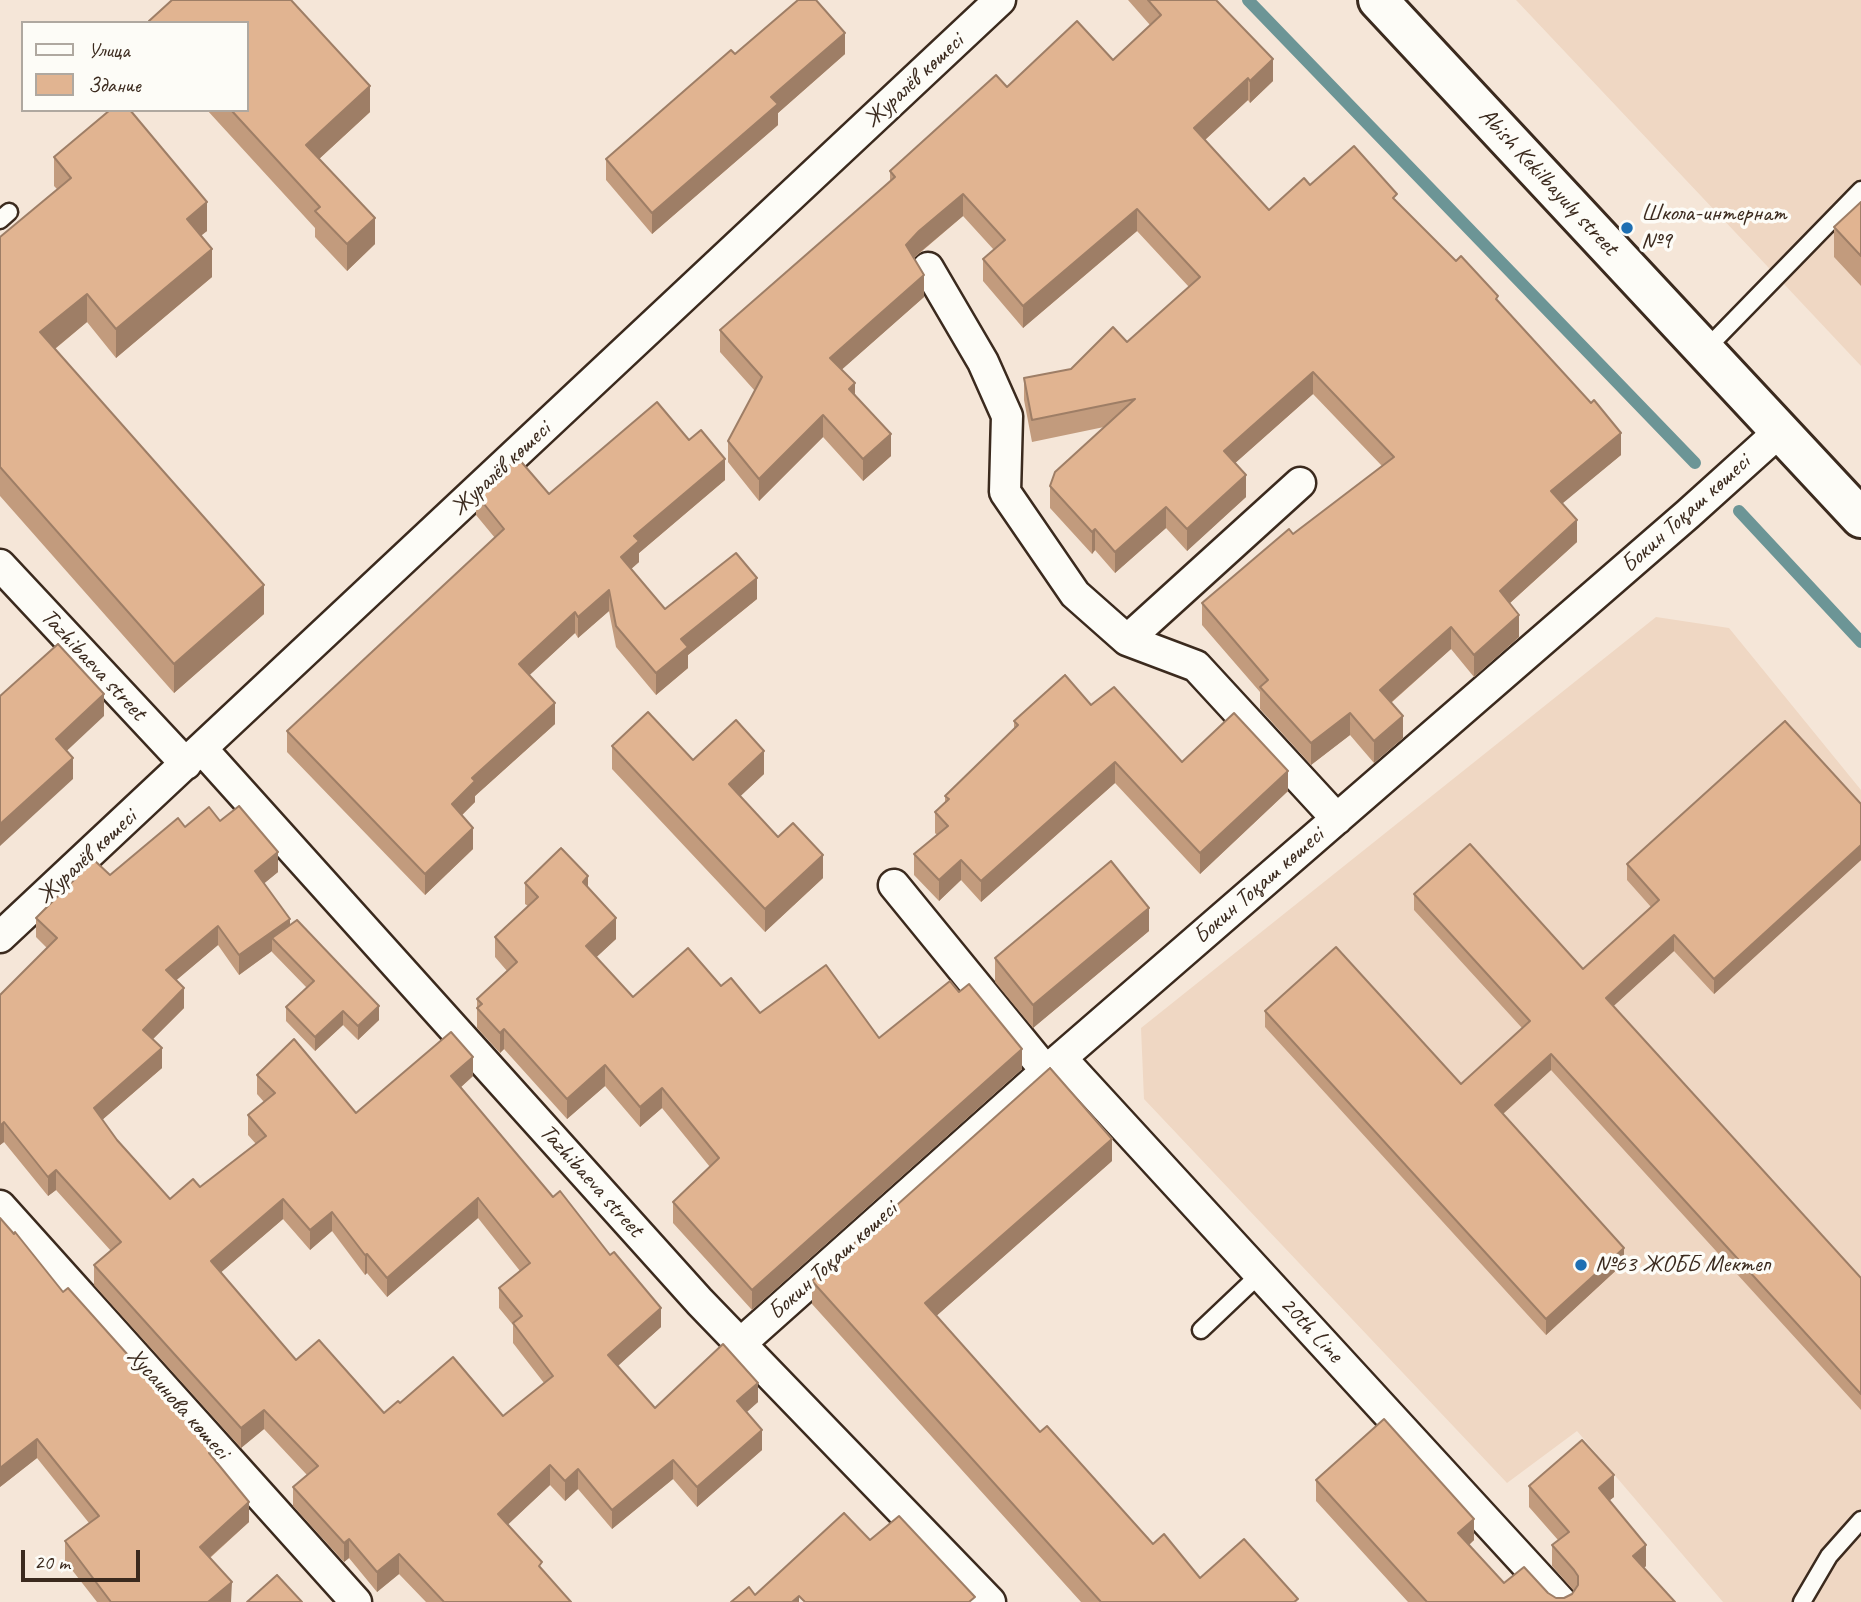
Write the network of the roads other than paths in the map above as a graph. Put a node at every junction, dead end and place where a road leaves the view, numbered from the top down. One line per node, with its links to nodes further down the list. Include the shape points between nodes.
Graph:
1 (1000, 0): 11 (street, Журалёв көшесі)
2 (1378, 0): 5 (street, Abish Kekilbayuly street)
3 (1861, 190): 5 (lane)
4 (928, 268): 10 (street, via 983,362 1007,416 1006,492 1075,594)
5 (1705, 350): 6 (street, Abish Kekilbayuly street)
6 (1780, 430): 8 (street, Abish Kekilbayuly street); 12 (street, Бокин Тоқаш көшесі)
7 (1300, 483): 10 (street)
8 (1861, 517)
9 (0, 565): 11 (street, Tazhibaeva street)
10 (1127, 640): 12 (street, via 1196,666)
11 (194, 757): 14 (street, Журалёв көшесі); 19 (street, Tazhibaeva street)
12 (1337, 819): 15 (street, Бокин Тоқаш көшесі)
13 (894, 885): 15 (street, 20th Line)
14 (0, 937)
15 (1054, 1064): 17 (street, 20th Line); 19 (street, Бокин Тоқаш көшесі)
16 (0, 1206): 21 (street, Хусаинова көшесі)
17 (1260, 1274): 18 (lane); 23 (street, 20th Line)
18 (1201, 1330)
19 (740, 1344): 22 (street, Tazhibaeva street)
20 (1861, 1520): 24 (lane, via 1829,1556)
21 (356, 1602)
22 (990, 1602)
23 (1561, 1602)
24 (1802, 1602)

